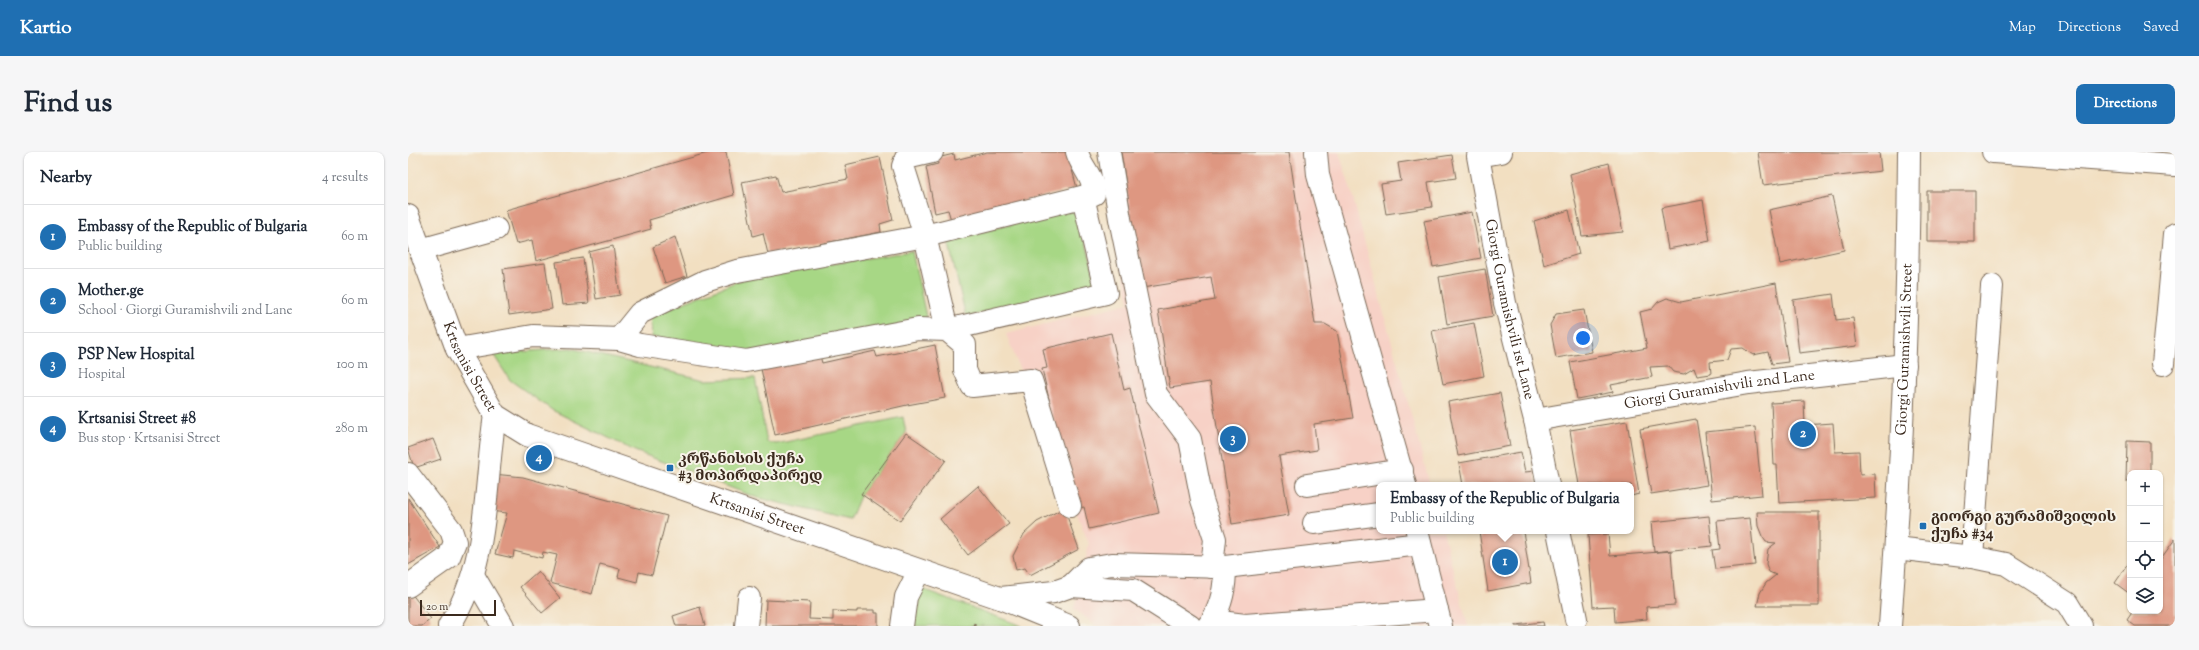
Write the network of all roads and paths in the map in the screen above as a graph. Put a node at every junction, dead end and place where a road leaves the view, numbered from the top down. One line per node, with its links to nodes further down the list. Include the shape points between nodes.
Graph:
1 (932, 152): 14 (street, via 906,158 903,166)
2 (1078, 152): 10 (street, via 1080,162 1094,185 1094,194)
3 (1109, 152): 35 (street, via 1156,394 1190,439 1202,500 1215,539)
4 (1316, 152): 25 (street, via 1318,175)
5 (1500, 152): 23 (street, Giorgi Guramishvili 1st Lane, via 1478,156 1505,303)
6 (1909, 152): 21 (street, Giorgi Guramishvili Street)
7 (1993, 152): 8 (street)
8 (2069, 155): 9 (street)
9 (2165, 160)
10 (1083, 197): 14 (street); 17 (street, via 1106,293)
11 (408, 216): 15 (street, Krtsanisi Street)
12 (496, 229): 15 (street)
13 (2175, 234): 20 (street)
14 (925, 236): 17 (street); 18 (street, via 737,271 704,281 640,313)
15 (420, 250): 19 (street, Krtsanisi Street)
16 (1992, 286): 34 (street)
17 (948, 330): 18 (street, via 918,329 746,361 640,346); 28 (street, via 965,345 965,370 972,386 1031,380)
18 (619, 339): 19 (street, via 533,336)
19 (457, 349): 22 (street, Krtsanisi Street)
20 (2163, 364)
21 (1905, 366): 23 (street, Giorgi Guramishvili 2nd Lane, via 1748,383); 33 (street, Giorgi Guramishvili Street)
22 (495, 416): 36 (street, Krtsanisi Street, via 527,435); 37 (street, via 489,454 482,541)
23 (1535, 420): 26 (street, Giorgi Guramishvili 1st Lane)
24 (408, 474): 38 (street, via 451,530 454,542 449,557)
25 (1403, 478): 27 (street)
26 (1547, 482)
27 (1307, 485)
28 (1070, 506)
29 (1376, 514): 30 (street)
30 (1314, 523)
31 (1559, 534): 43 (street)
32 (1418, 538): 35 (street); 42 (street)
33 (1896, 548): 34 (street); 51 (street, Giorgi Guramishvili Street)
34 (1972, 557): 52 (street, via 2006,564 2067,603)
35 (1219, 567): 39 (street, via 1112,564 1089,568); 44 (street, via 1225,588 1220,607)
36 (919, 571): 41 (street, Krtsanisi Street); 48 (street, via 906,597)
37 (473, 575): 45 (street); 46 (street)
38 (408, 586)
39 (1071, 586): 41 (street, via 1054,592); 50 (street, via 1133,590)
40 (750, 598): 47 (street)
41 (1000, 598): 49 (street, Krtsanisi Street)
42 (1439, 618): 44 (street)
43 (1576, 619)
44 (1210, 623)
45 (449, 626)
46 (503, 626)
47 (746, 626)
48 (902, 626)
49 (1069, 626)
50 (1190, 626)
51 (1890, 626)
52 (2081, 626)

